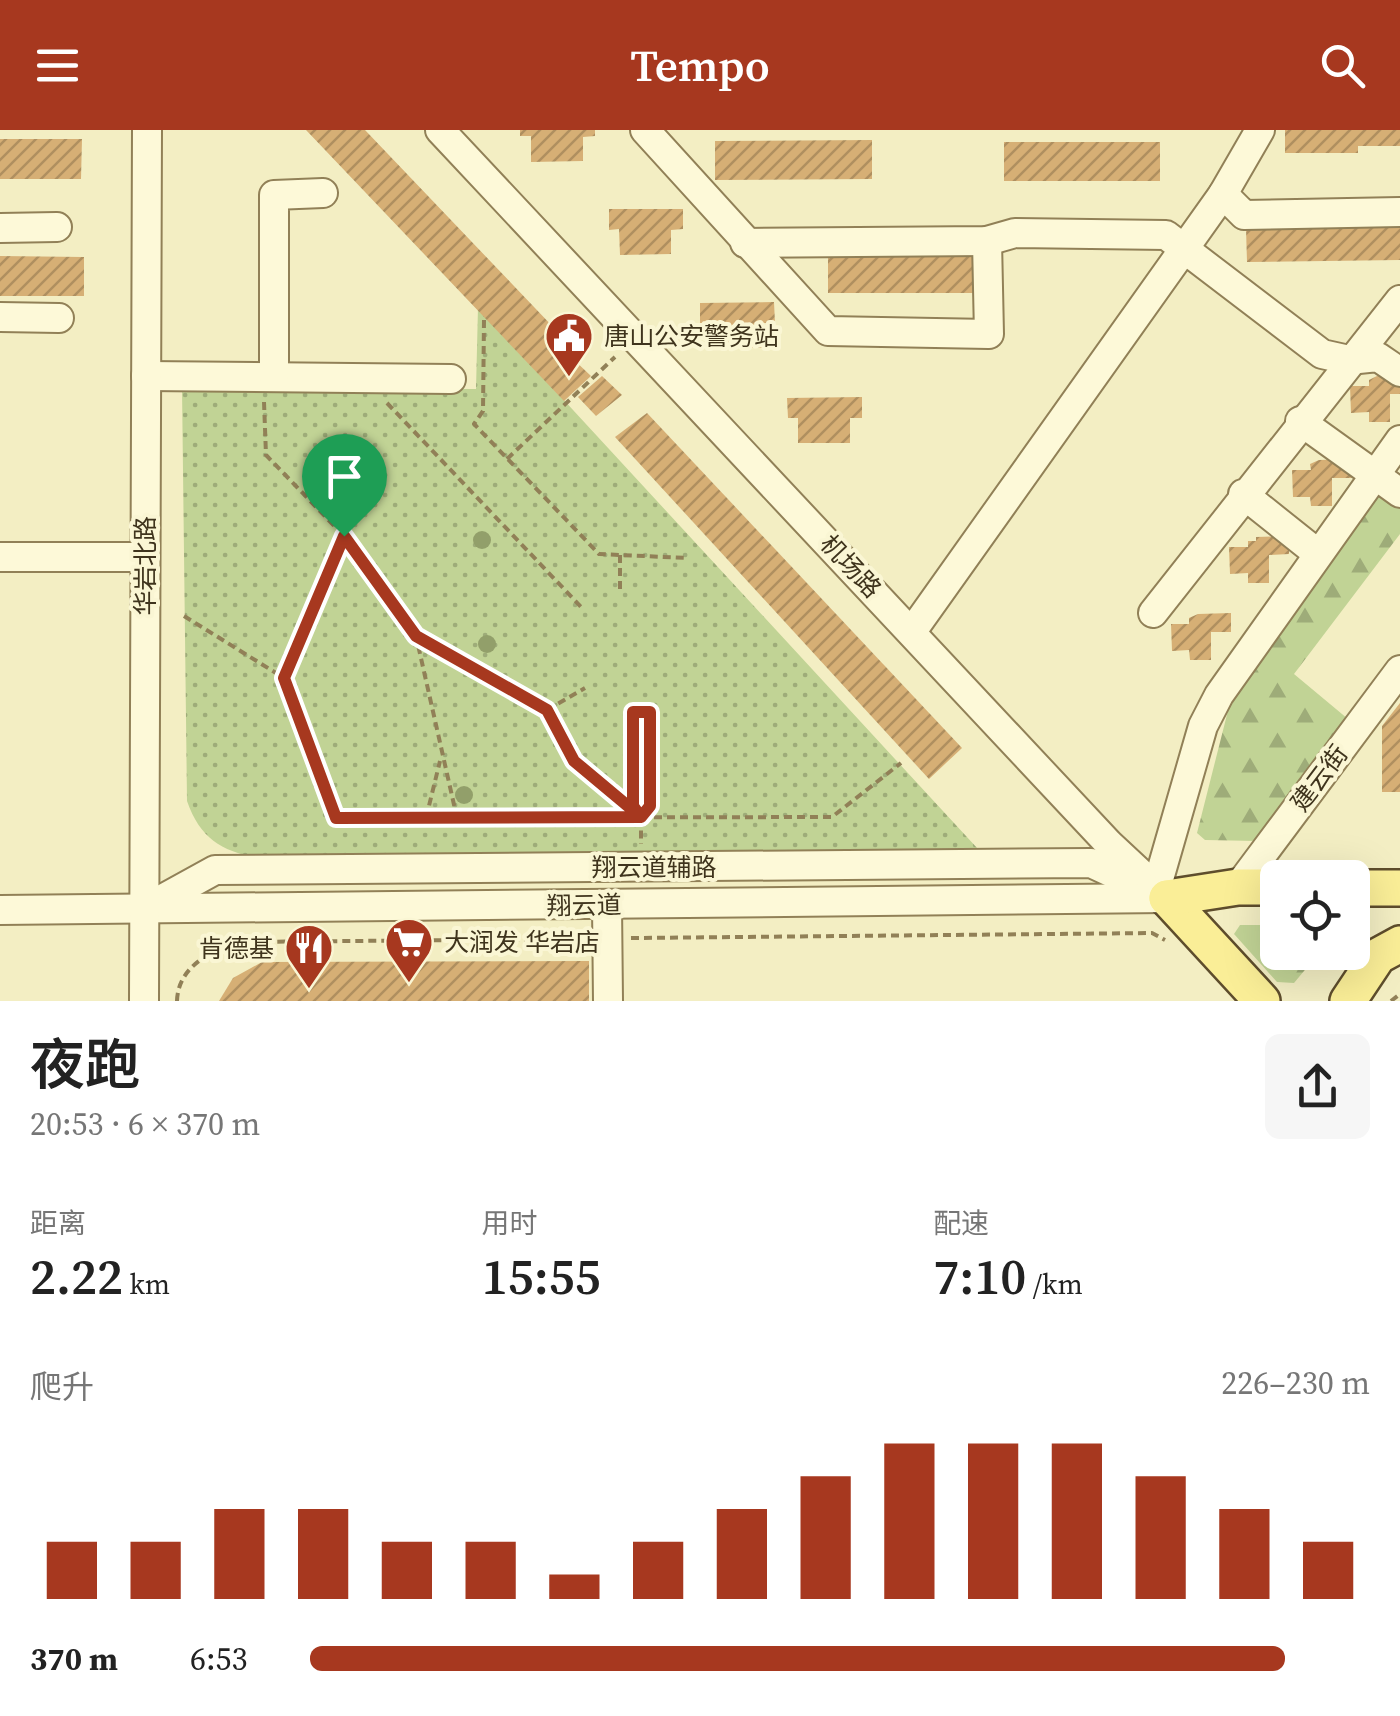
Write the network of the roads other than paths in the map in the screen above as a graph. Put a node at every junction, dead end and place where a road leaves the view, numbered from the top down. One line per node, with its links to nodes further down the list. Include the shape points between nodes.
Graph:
1 (147, 130): 18 (street, 华岩北路)
2 (440, 130): 30 (street, 机场路)
3 (645, 130): 11 (street)
4 (1260, 130): 6 (street)
5 (323, 193): 19 (street, via 274,195)
6 (1223, 194): 7 (street, via 1244,216); 12 (street)
7 (1400, 212)
8 (57, 227): 9 (street)
9 (0, 228)
10 (987, 241): 11 (street); 11 (street, via 990,334 828,331); 12 (street, via 1015,232 1166,235)
11 (745, 243)
12 (1183, 250): 16 (street, via 1322,354); 30 (street)
13 (1400, 300): 16 (street)
14 (0, 317): 15 (street)
15 (59, 318)
16 (1349, 360): 17 (street, via 1378,357); 21 (street)
17 (1400, 372)
18 (146, 376): 19 (street); 28 (street, 华岩北路)
19 (269, 377): 20 (street)
20 (451, 379)
21 (1300, 421): 23 (street); 25 (street)
22 (1400, 440): 23 (street)
23 (1374, 474): 24 (street); 26 (street)
24 (1400, 493)
25 (1243, 494): 26 (street); 29 (street)
26 (1317, 553): 36 (street, via 1202,726)
27 (0, 556): 28 (street)
28 (146, 557): 39 (street, 华岩北路)
29 (1152, 613)
30 (912, 630): 36 (street, 机场路, via 1109,844)
31 (1400, 670): 32 (street, 建云街)
32 (1238, 887): 33 (main road); 36 (main road); 40 (main road, via 1213,914)
33 (1260, 887)
34 (1370, 888): 35 (main road)
35 (1400, 888)
36 (1162, 892): 37 (street, 翔云道); 39 (street, 翔云道辅路, via 1091,863 215,870); 40 (main road, 机场路)
37 (607, 905): 39 (street, 翔云道); 44 (street)
38 (0, 910): 39 (street, 翔云道)
39 (144, 910): 43 (street, 华岩北路)
40 (1206, 938): 42 (main road, 机场路)
41 (1393, 951): 45 (main road)
42 (1262, 1000)
43 (144, 1001)
44 (608, 1001)
45 (1348, 1001)

